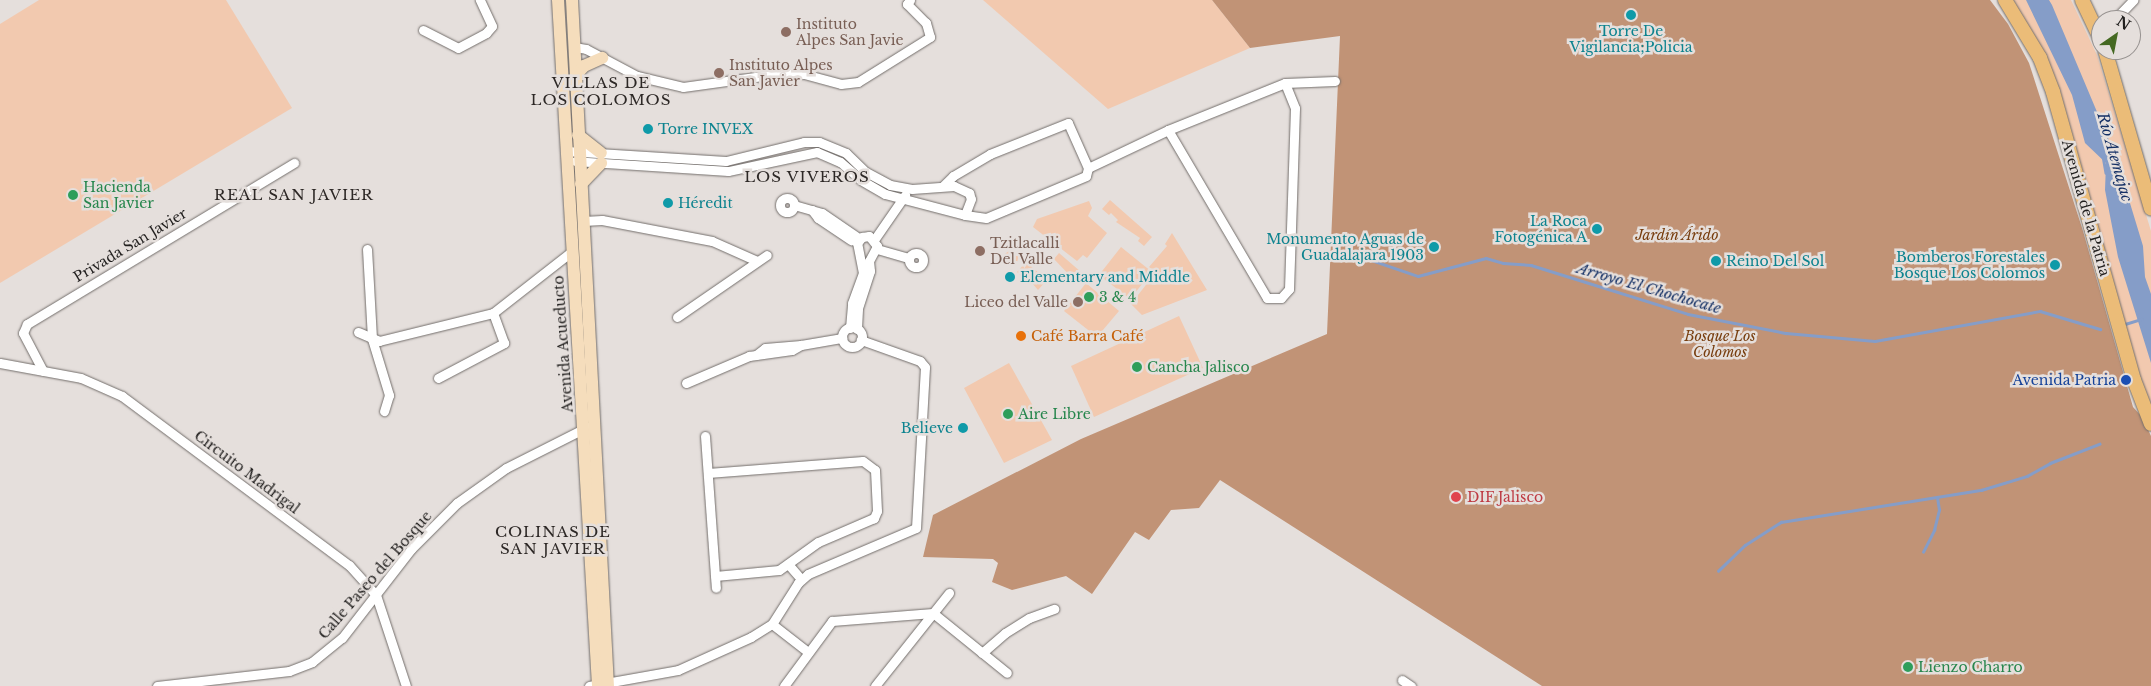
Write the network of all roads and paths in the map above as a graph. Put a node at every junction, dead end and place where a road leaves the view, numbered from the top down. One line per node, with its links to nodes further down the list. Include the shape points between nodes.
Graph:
1 (480, 0): 10 (street, via 492,26 486,33 458,48)
2 (558, 0): 20 (main road, Avenida Acueducto)
3 (572, 0): 11 (main road, Avenida Acueducto)
4 (910, 0): 12 (street, via 907,4 926,23 930,37 858,82 841,84 804,74 784,73 683,87 637,76)
5 (2004, 0): 59 (main road, Avenida de la Patria, via 2040,58 2054,92 2134,380)
6 (2082, 0): 9 (main road)
7 (2132, 0): 8 (street)
8 (2123, 10)
9 (2091, 18)
10 (423, 30)
11 (574, 47): 12 (street); 14 (main road, Avenida Acueducto)
12 (602, 58): 14 (main road, via 584,66)
13 (2108, 60): 28 (main road)
14 (576, 74): 18 (main road, Avenida Acueducto)
15 (1335, 81): 16 (street)
16 (1285, 83): 17 (street); 17 (street, via 1295,108 1289,289 1281,298 1267,298)
17 (1168, 130): 26 (street)
18 (578, 135): 21 (main road, Avenida Acueducto); 22 (main road)
19 (780, 148): 23 (street); 24 (street, via 726,161); 31 (street, via 804,142 831,145 876,179)
20 (566, 156): 21 (street); 37 (main road, Avenida Acueducto)
21 (580, 157): 22 (street); 29 (main road, Avenida Acueducto)
22 (601, 158): 24 (street); 27 (street); 29 (main road)
23 (783, 158): 27 (street, via 728,171); 32 (street, via 805,153 827,155 870,186)
24 (692, 160): 27 (street)
25 (294, 163): 55 (street, Privada San Javier, via 27,324 23,333)
26 (1088, 168): 30 (street, via 1068,123 990,154 953,176); 35 (street, via 1081,181 986,218)
27 (691, 170)
28 (2148, 182): 34 (main road)
29 (581, 184): 36 (main road, Avenida Acueducto)
30 (943, 186): 31 (street); 35 (street, via 961,188 968,193 970,207)
31 (906, 188): 32 (street)
32 (902, 197): 35 (street); 39 (street)
33 (794, 205): 40 (street, via 812,210 818,218)
34 (2151, 208)
35 (965, 214)
36 (583, 221): 38 (main road, Avenida Acueducto); 46 (street, via 602,220 712,241)
37 (571, 237): 38 (main road); 43 (main road, Avenida Acueducto)
38 (584, 237): 60 (main road, Avenida Acueducto)
39 (872, 238): 40 (street); 42 (street)
40 (858, 241): 49 (street, via 863,273 852,303)
41 (367, 249): 52 (street)
42 (877, 249): 45 (street); 49 (street, via 869,261 870,271)
43 (572, 252): 47 (street); 60 (main road, Avenida Acueducto)
44 (767, 255): 46 (street)
45 (909, 258)
46 (757, 261): 48 (street)
47 (493, 313): 52 (street, via 379,341); 56 (street, via 504,343)
48 (677, 317)
49 (854, 328): 51 (street); 53 (street)
50 (358, 332): 52 (street)
51 (842, 338): 53 (street, via 851,347); 57 (street, via 765,348 756,355)
52 (372, 339): 58 (street, via 389,395)
53 (861, 340): 65 (street, via 920,361 925,366 916,528 822,566)
54 (0, 363): 55 (street, Circuito Madrigal)
55 (43, 371): 68 (street, Circuito Madrigal, via 81,378 122,396 349,565)
56 (438, 378)
57 (686, 383)
58 (384, 411)
59 (2151, 424)
60 (588, 427): 68 (street, Calle Paseo del Bosque, via 506,468 469,494 416,544); 76 (main road, Avenida Acueducto)
61 (705, 436): 62 (street)
62 (708, 473): 63 (street, via 870,463 875,470 877,510 874,518 818,542); 64 (street)
63 (788, 564): 64 (street, via 780,570); 65 (street)
64 (715, 576): 66 (street)
65 (802, 579): 71 (street)
66 (716, 588)
67 (950, 593): 70 (street)
68 (376, 595): 77 (street, Calle Paseo del Bosque, via 342,638 326,651 289,671); 78 (street, Circuito Madrigal)
69 (1054, 609): 73 (street, via 1005,633)
70 (933, 613): 72 (street, via 832,621); 73 (street); 80 (street)
71 (772, 624): 72 (street); 76 (street, via 678,670)
72 (808, 652): 79 (street)
73 (982, 653): 74 (street)
74 (1007, 673)
75 (1402, 680): 81 (street)
76 (600, 685)
77 (157, 686)
78 (406, 686)
79 (784, 686)
80 (875, 686)
81 (1411, 686)

